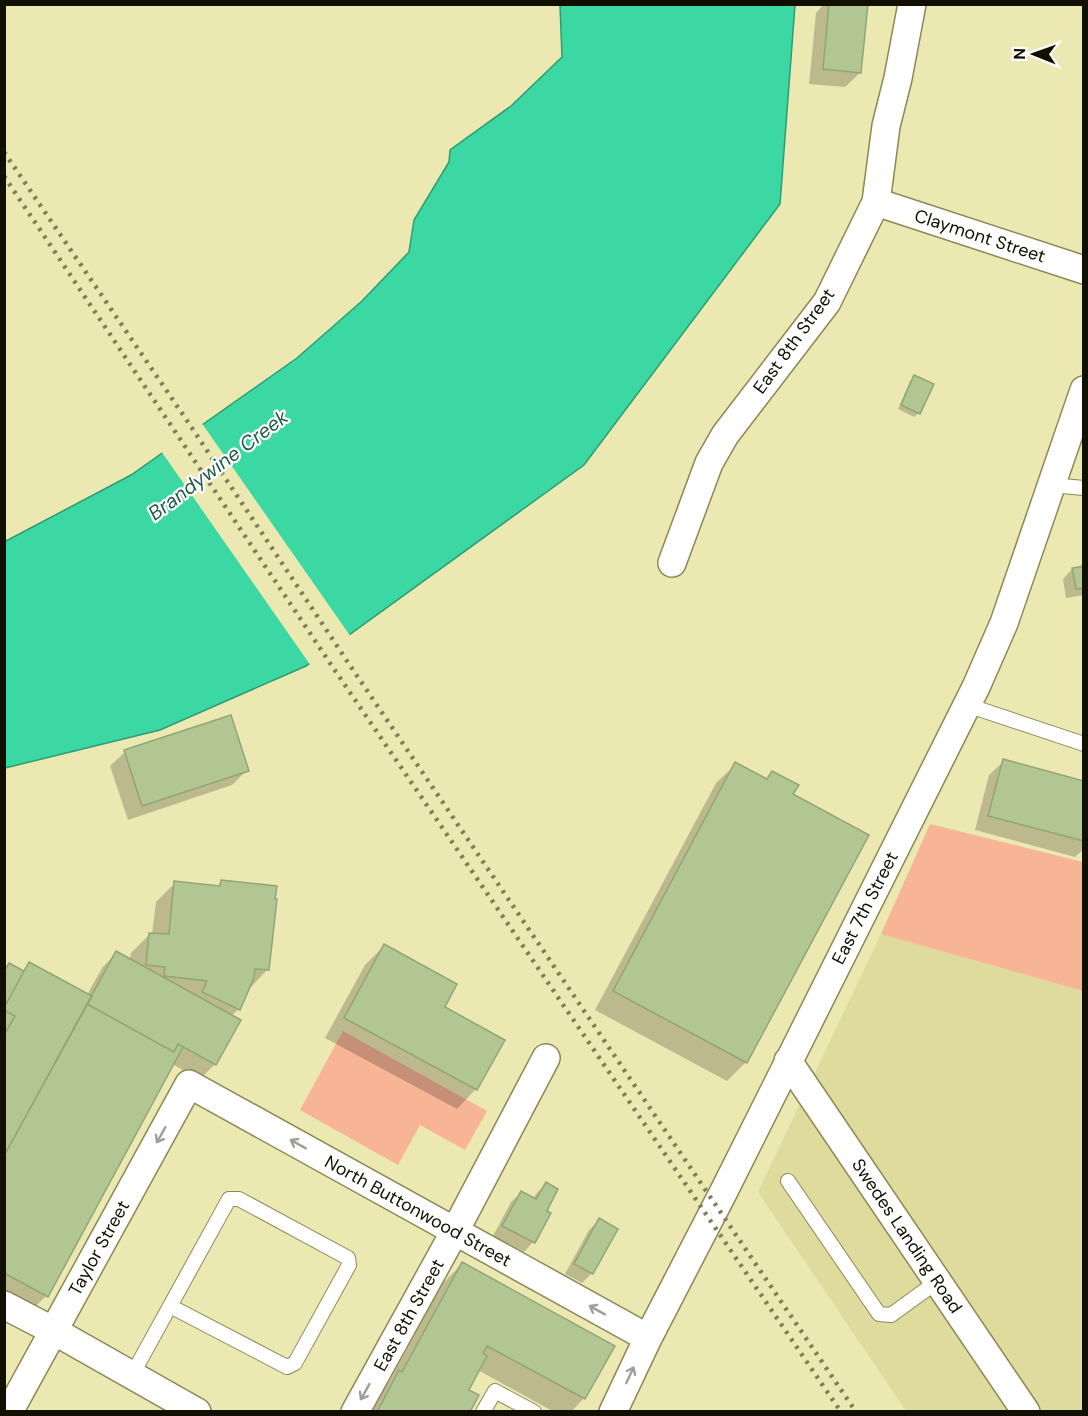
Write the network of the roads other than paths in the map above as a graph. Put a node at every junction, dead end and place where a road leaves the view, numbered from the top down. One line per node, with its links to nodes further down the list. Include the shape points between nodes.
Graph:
1 (912, 4): 2 (street, East 8th Street, via 886,126)
2 (876, 202): 3 (street, Claymont Street); 7 (street, East 8th Street, via 827,302 725,435 709,463)
3 (1083, 270)
4 (1083, 390): 5 (street, East 7th Street)
5 (1051, 485): 6 (lane); 8 (street, East 7th Street, via 1004,623)
6 (1083, 488)
7 (672, 563)
8 (967, 705): 9 (lane); 11 (street, East 7th Street)
9 (1083, 744)
10 (546, 1058): 14 (street, East 8th Street)
11 (788, 1061): 15 (street, Swedes Landing Road); 19 (street, East 7th Street)
12 (189, 1084): 14 (street, North Buttonwood Street, one-way to 12); 18 (street, Taylor Street, one-way to 18)
13 (788, 1181): 15 (lane, via 879,1314 891,1315)
14 (455, 1231): 19 (street, North Buttonwood Street, one-way to 14); 23 (street, East 8th Street, one-way to 23)
15 (938, 1281): 27 (street, Swedes Landing Road)
16 (4, 1305): 18 (street)
17 (170, 1306): 17 (lane, via 229,1198 239,1199 348,1258 349,1265 295,1363 287,1367); 20 (lane)
18 (54, 1331): 20 (street); 21 (street, Taylor Street)
19 (648, 1338): 26 (street, East 7th Street, one-way to 19)
20 (132, 1375): 22 (street)
21 (9, 1412)
22 (197, 1412)
23 (355, 1412)
24 (483, 1412): 25 (lane, via 495,1391)
25 (534, 1412)
26 (613, 1412)
27 (1026, 1412)

